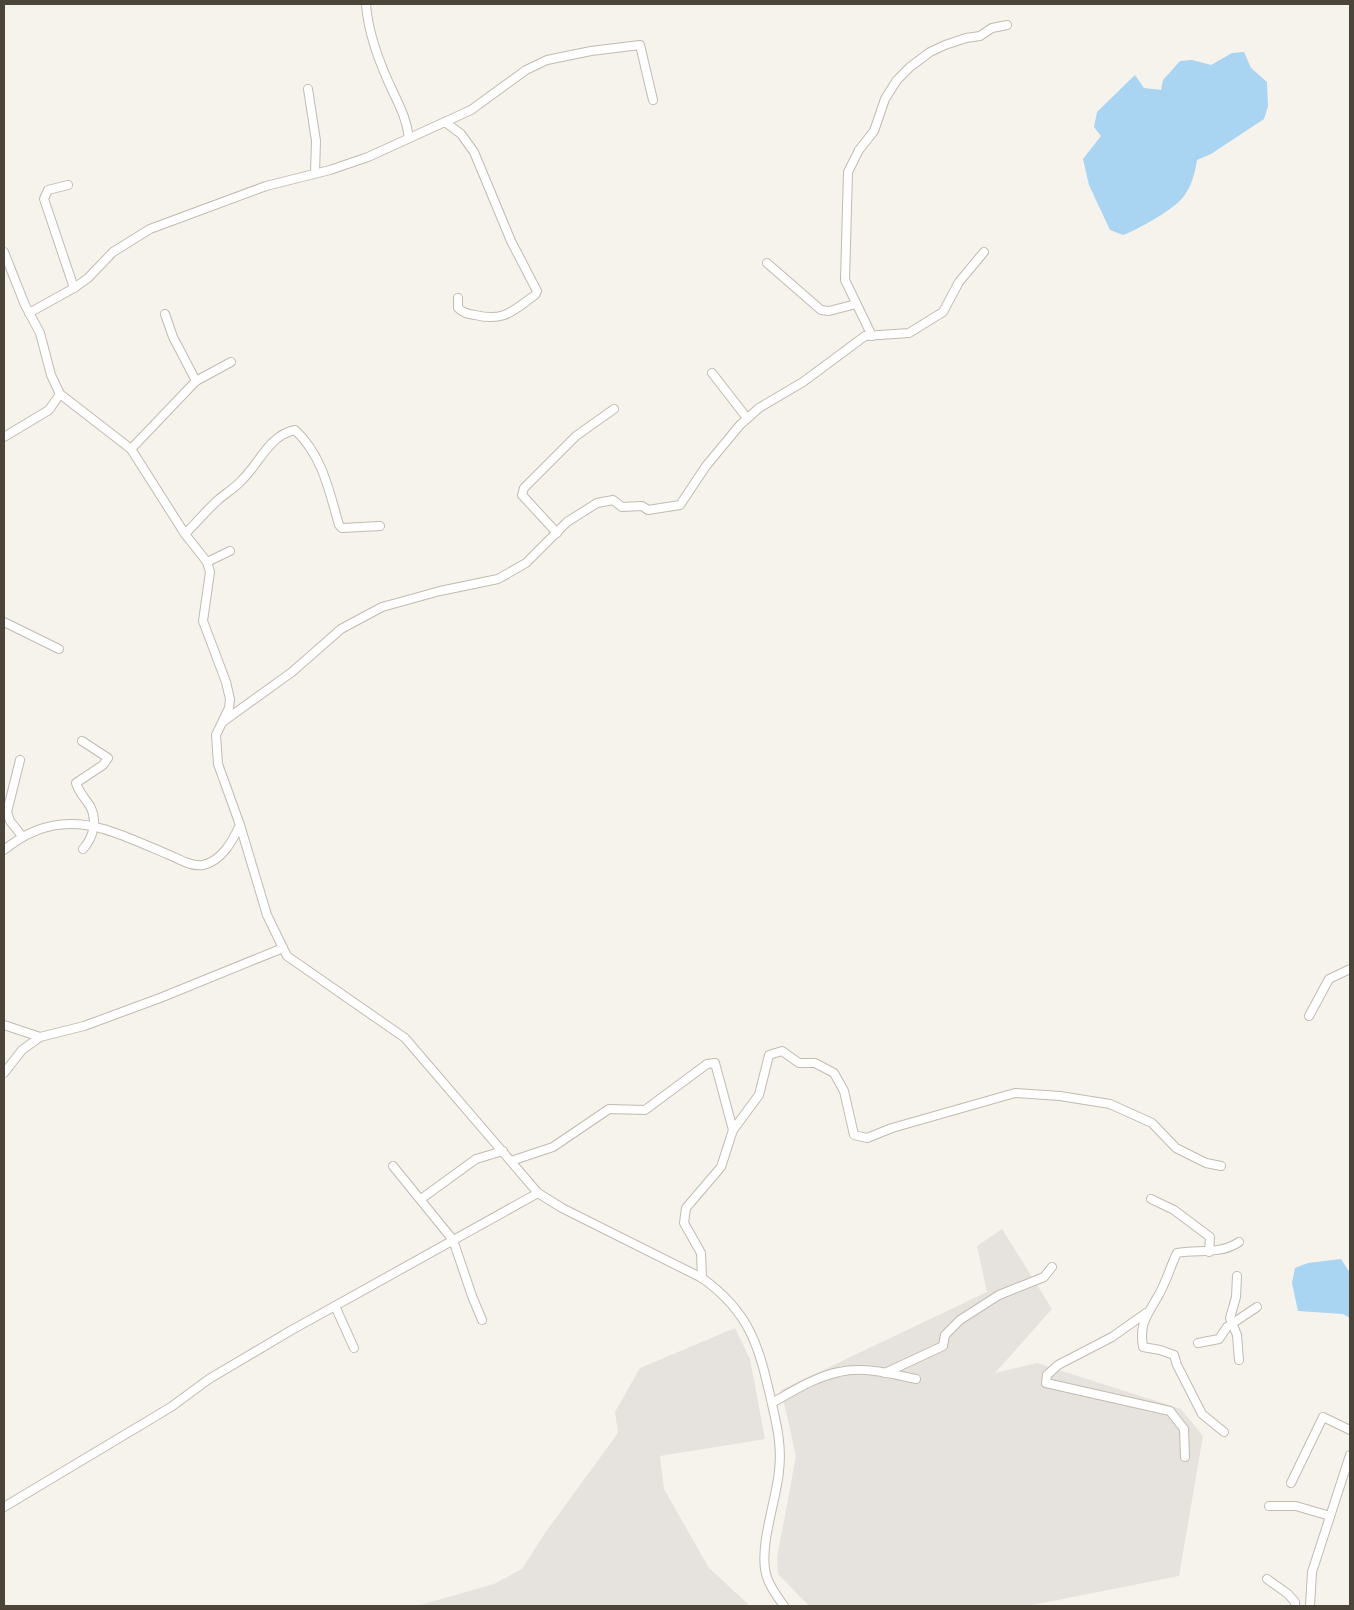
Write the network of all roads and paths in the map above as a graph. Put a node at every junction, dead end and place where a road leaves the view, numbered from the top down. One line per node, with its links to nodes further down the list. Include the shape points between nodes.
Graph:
1 (366, 4): 6 (street, via 373,40 404,112)
2 (1007, 25): 14 (street, via 930,52 897,80 885,99 874,131 848,172 846,280)
3 (308, 89): 7 (street, via 316,140)
4 (653, 100): 5 (street, via 643,50 640,45 634,45 548,60 526,70 471,110)
5 (444, 122): 6 (street); 13 (street, via 460,134 474,152 511,241 537,291 504,317 492,319 462,312 458,308)
6 (409, 138): 7 (street, via 368,156)
7 (315, 173): 12 (street, via 266,186 150,229 113,252)
8 (68, 185): 12 (street, via 48,190 44,199)
9 (4, 252): 15 (street)
10 (984, 252): 17 (street, via 959,282 943,312 909,333)
11 (768, 262): 14 (street, via 821,310)
12 (74, 288): 15 (street)
13 (458, 298)
14 (856, 304): 17 (street)
15 (29, 312): 21 (street, via 40,333)
16 (164, 314): 20 (street)
17 (872, 336): 23 (street, via 865,336)
18 (231, 362): 20 (street)
19 (712, 373): 23 (street)
20 (196, 381): 25 (street)
21 (60, 394): 24 (street, via 48,410); 25 (street)
22 (614, 409): 27 (street, via 576,436 524,488 522,495)
23 (747, 418): 27 (street, via 706,466 680,505 648,510 642,506 622,507 613,500 597,503 567,522)
24 (4, 437)
25 (131, 449): 28 (street)
26 (380, 526): 28 (street, via 342,528 339,525 328,484 313,450 295,430 286,432 261,454 253,469)
27 (557, 533): 33 (street, via 526,563 498,579 382,606 341,629 292,672)
28 (184, 534): 30 (street)
29 (230, 551): 30 (street)
30 (207, 562): 33 (street, via 210,572 203,621 230,699)
31 (4, 622): 32 (street)
32 (60, 649)
33 (222, 722): 37 (street, via 216,735 218,764)
34 (82, 741): 36 (street, via 108,758 76,783 92,811)
35 (20, 760): 38 (street, via 7,812)
36 (92, 824): 37 (street, via 193,865 205,864 229,848); 38 (street, via 45,827); 39 (street, via 94,830)
37 (240, 825): 41 (street, via 267,915)
38 (22, 836): 40 (street)
39 (83, 849)
40 (4, 850)
41 (283, 948): 45 (street, via 84,1026); 48 (street, via 287,956 405,1038)
42 (1350, 969): 43 (street, via 1329,978)
43 (1310, 1016)
44 (4, 1025): 45 (street)
45 (40, 1037): 46 (street, via 22,1050)
46 (4, 1073)
47 (733, 1130): 49 (street, via 715,1063 706,1064 644,1110 609,1109 553,1147); 51 (street, via 759,1095 768,1056 782,1051 799,1063 815,1063 834,1073 844,1091 854,1135 867,1138 1016,1093 1060,1096 1110,1104 1152,1123 1176,1148 1206,1163); 60 (street, via 721,1167 686,1208 684,1224 701,1253)
48 (503, 1151): 49 (street); 53 (street, via 476,1159)
49 (511, 1162): 52 (street)
50 (393, 1166): 53 (street, via 414,1195)
51 (1221, 1166)
52 (538, 1193): 55 (street); 60 (street)
53 (421, 1199): 55 (street)
54 (1151, 1199): 57 (street, via 1174,1210 1210,1237)
55 (453, 1240): 61 (street); 64 (street)
56 (1239, 1242): 57 (street, via 1232,1247)
57 (1209, 1252): 63 (street, via 1192,1250 1177,1253 1159,1295)
58 (1052, 1268): 69 (street, via 1044,1277 999,1295 960,1320 945,1335 943,1346)
59 (1237, 1276): 65 (street, via 1236,1298 1230,1318)
60 (702, 1278): 71 (street, via 722,1292 745,1321 760,1352)
61 (334, 1306): 67 (street); 78 (street, via 209,1379 171,1407)
62 (1257, 1307): 65 (street)
63 (1146, 1313): 73 (street, via 1141,1334 1143,1347 1174,1355 1202,1414); 75 (street, via 1112,1338 1058,1365 1047,1375 1046,1383 1170,1411 1184,1429)
64 (482, 1320)
65 (1233, 1324): 66 (street, via 1219,1339); 68 (street)
66 (1198, 1343)
67 (354, 1348)
68 (1239, 1360)
69 (885, 1373): 70 (street); 71 (street, via 840,1372 807,1384)
70 (916, 1379)
71 (772, 1403): 81 (street, via 779,1432 780,1470 765,1550 765,1570 773,1591)
72 (1350, 1430): 76 (street, via 1323,1417)
73 (1224, 1432)
74 (1350, 1455): 79 (street)
75 (1185, 1457)
76 (1290, 1483)
77 (1270, 1506): 79 (street, via 1296,1506)
78 (4, 1507)
79 (1330, 1516): 83 (street, via 1312,1572)
80 (1267, 1579): 82 (street, via 1288,1594 1296,1602)
81 (784, 1606)
82 (1295, 1606)
83 (1310, 1606)

